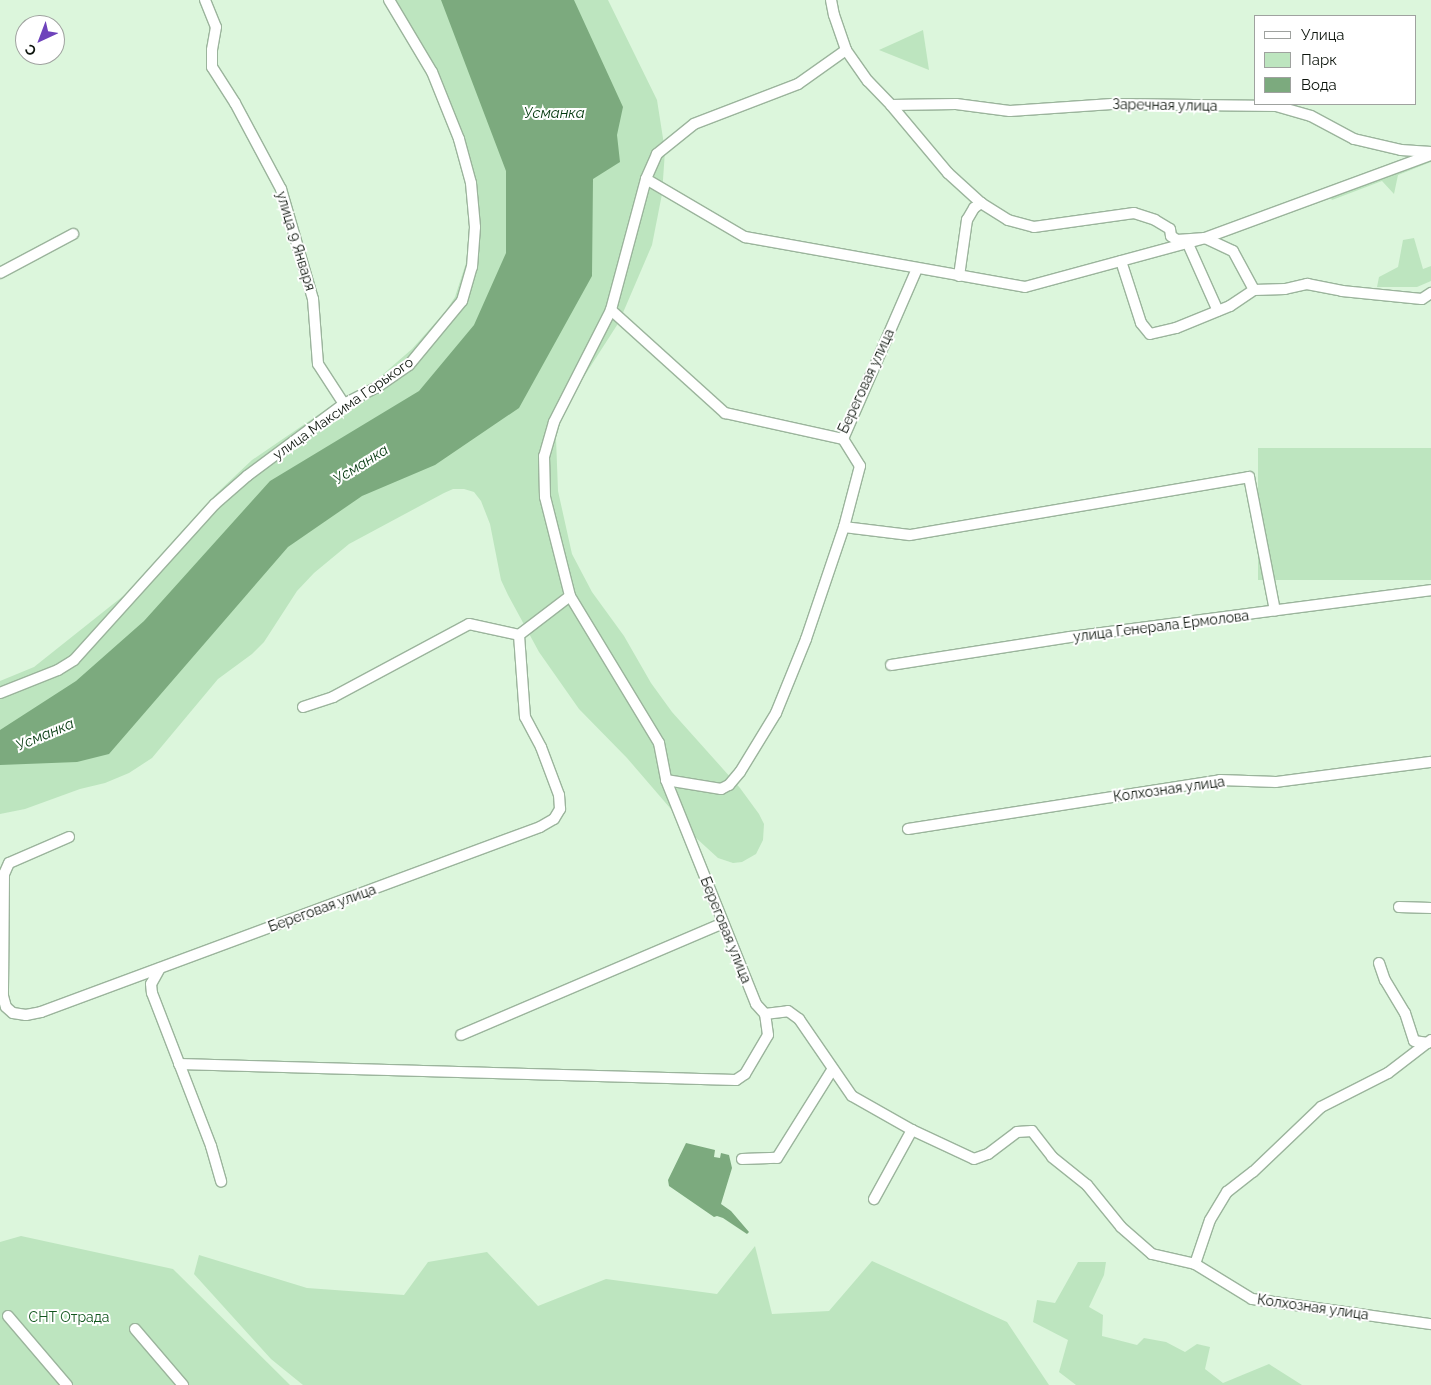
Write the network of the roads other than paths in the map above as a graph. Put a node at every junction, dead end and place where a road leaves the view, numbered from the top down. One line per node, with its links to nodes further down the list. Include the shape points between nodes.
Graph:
1 (205, 0): 20 (street, улица 9 Января, via 216,27 212,67 281,189 313,299 318,364)
2 (389, 0): 20 (street, улица Максима Горького, via 432,72 459,139 471,183 472,267 462,301 409,365 376,388)
3 (831, 0): 4 (street, Заречная улица)
4 (846, 50): 5 (street, Заречная улица, via 868,81); 7 (street, Береговая улица, via 798,84 694,124 657,154)
5 (891, 105): 6 (street, Заречная улица, via 956,104 1010,110 1112,104 1276,106 1311,116 1354,139); 8 (street, Заречная улица, via 948,173)
6 (1431, 154): 10 (street, Заречная улица)
7 (646, 179): 13 (street, Заречная улица, via 745,236); 18 (street, Береговая улица)
8 (981, 203): 10 (street, Заречная улица, via 1008,220 1034,227 1134,213 1170,229 1171,236 1177,240); 15 (street, via 966,220)
9 (73, 234): 14 (street)
10 (1205, 238): 11 (street, Заречная улица); 16 (street, Заречная улица, via 1233,251)
11 (1188, 244): 12 (street, Заречная улица); 19 (street)
12 (1121, 261): 15 (street, Заречная улица, via 1025,287); 19 (street, via 1141,323 1150,334 1176,328)
13 (916, 268): 15 (street, Заречная улица); 21 (street, Береговая улица)
14 (0, 273)
15 (959, 276)
16 (1254, 290): 17 (street, via 1285,289 1306,284 1422,299); 19 (street)
17 (1430, 295)
18 (611, 310): 21 (street, Береговая улица, via 726,413); 24 (street, Береговая улица, via 554,422 544,456 544,497)
19 (1218, 310)
20 (344, 404): 28 (street, улица Максима Горького, via 247,476 215,504 74,660 58,670)
21 (843, 439): 22 (street, via 860,466)
22 (844, 527): 25 (street, via 910,535 1249,477); 31 (street, via 806,639 776,713 740,772 730,785 722,789)
23 (1431, 590): 25 (street, улица Генерала Ермолова)
24 (570, 596): 26 (street); 31 (street, Береговая улица, via 659,743)
25 (1275, 611): 27 (street, улица Генерала Ермолова, via 1070,637)
26 (519, 634): 29 (street, via 469,624 333,697); 39 (street, Береговая улица, via 525,717 541,747 559,795 560,809 554,819 540,827)
27 (891, 665)
28 (0, 693)
29 (304, 708)
30 (1431, 762): 32 (street, Колхозная улица, via 1276,782 1220,780)
31 (666, 780): 37 (street, Береговая улица)
32 (908, 829)
33 (69, 837): 34 (street, via 9,863 4,874)
34 (2, 907): 39 (street, Береговая улица, via 2,996 6,1007 13,1013 41,1012)
35 (1399, 907): 36 (street)
36 (1431, 908)
37 (723, 923): 40 (street, Береговая улица, via 756,1004); 41 (street)
38 (1379, 963): 42 (street, via 1414,1040)
39 (160, 968): 43 (street, via 151,984 152,993)
40 (765, 1014): 43 (street, via 768,1035 746,1074 736,1080); 44 (street, via 788,1011 800,1019)
41 (461, 1035)
42 (1429, 1042): 49 (street, via 1388,1073 1320,1108 1253,1172 1227,1192 1210,1220)
43 (179, 1064): 47 (street, via 211,1146)
44 (832, 1070): 45 (street, via 852,1096); 46 (street, via 777,1158)
45 (912, 1130): 48 (street); 49 (street, Колхозная улица, via 974,1158 988,1154 1017,1132 1032,1131 1052,1157 1087,1185 1121,1227 1152,1254)
46 (742, 1159)
47 (221, 1182)
48 (874, 1198)
49 (1195, 1264): 51 (street, Колхозная улица, via 1252,1298)
50 (8, 1316): 53 (street)
51 (1431, 1324)
52 (135, 1329): 54 (street)
53 (66, 1385)
54 (183, 1385)

